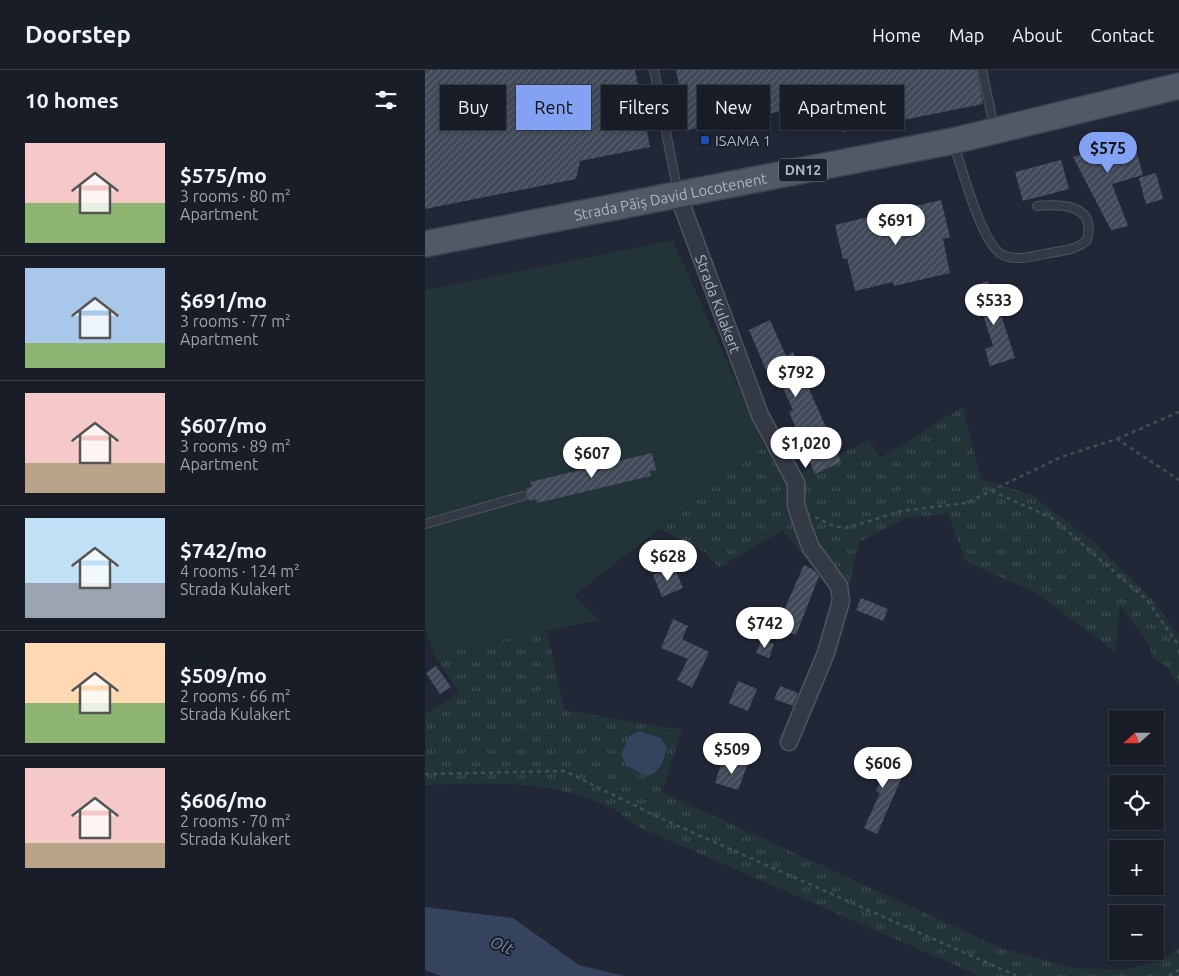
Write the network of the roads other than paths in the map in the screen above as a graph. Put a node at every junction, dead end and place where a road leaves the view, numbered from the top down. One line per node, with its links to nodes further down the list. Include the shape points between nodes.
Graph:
1 (654, 70): 6 (lane)
2 (982, 70): 4 (lane)
3 (1179, 86): 4 (main road, Strada Păiș David Locotenent / DN12)
4 (995, 131): 5 (main road, Strada Păiș David Locotenent / DN12)
5 (953, 141): 6 (main road, Strada Păiș David Locotenent / DN12); 7 (lane, via 985,236 1001,255 1027,258 1073,248 1087,240 1087,222 1071,205)
6 (679, 194): 8 (main road, Strada Păiș David Locotenent / DN12); 11 (street, Strada Kulakert, via 760,415 796,483 796,505 811,548 839,586 841,601 825,653)
7 (1037, 206)
8 (425, 244)
9 (523, 496): 10 (lane)
10 (425, 524)
11 (789, 742)

